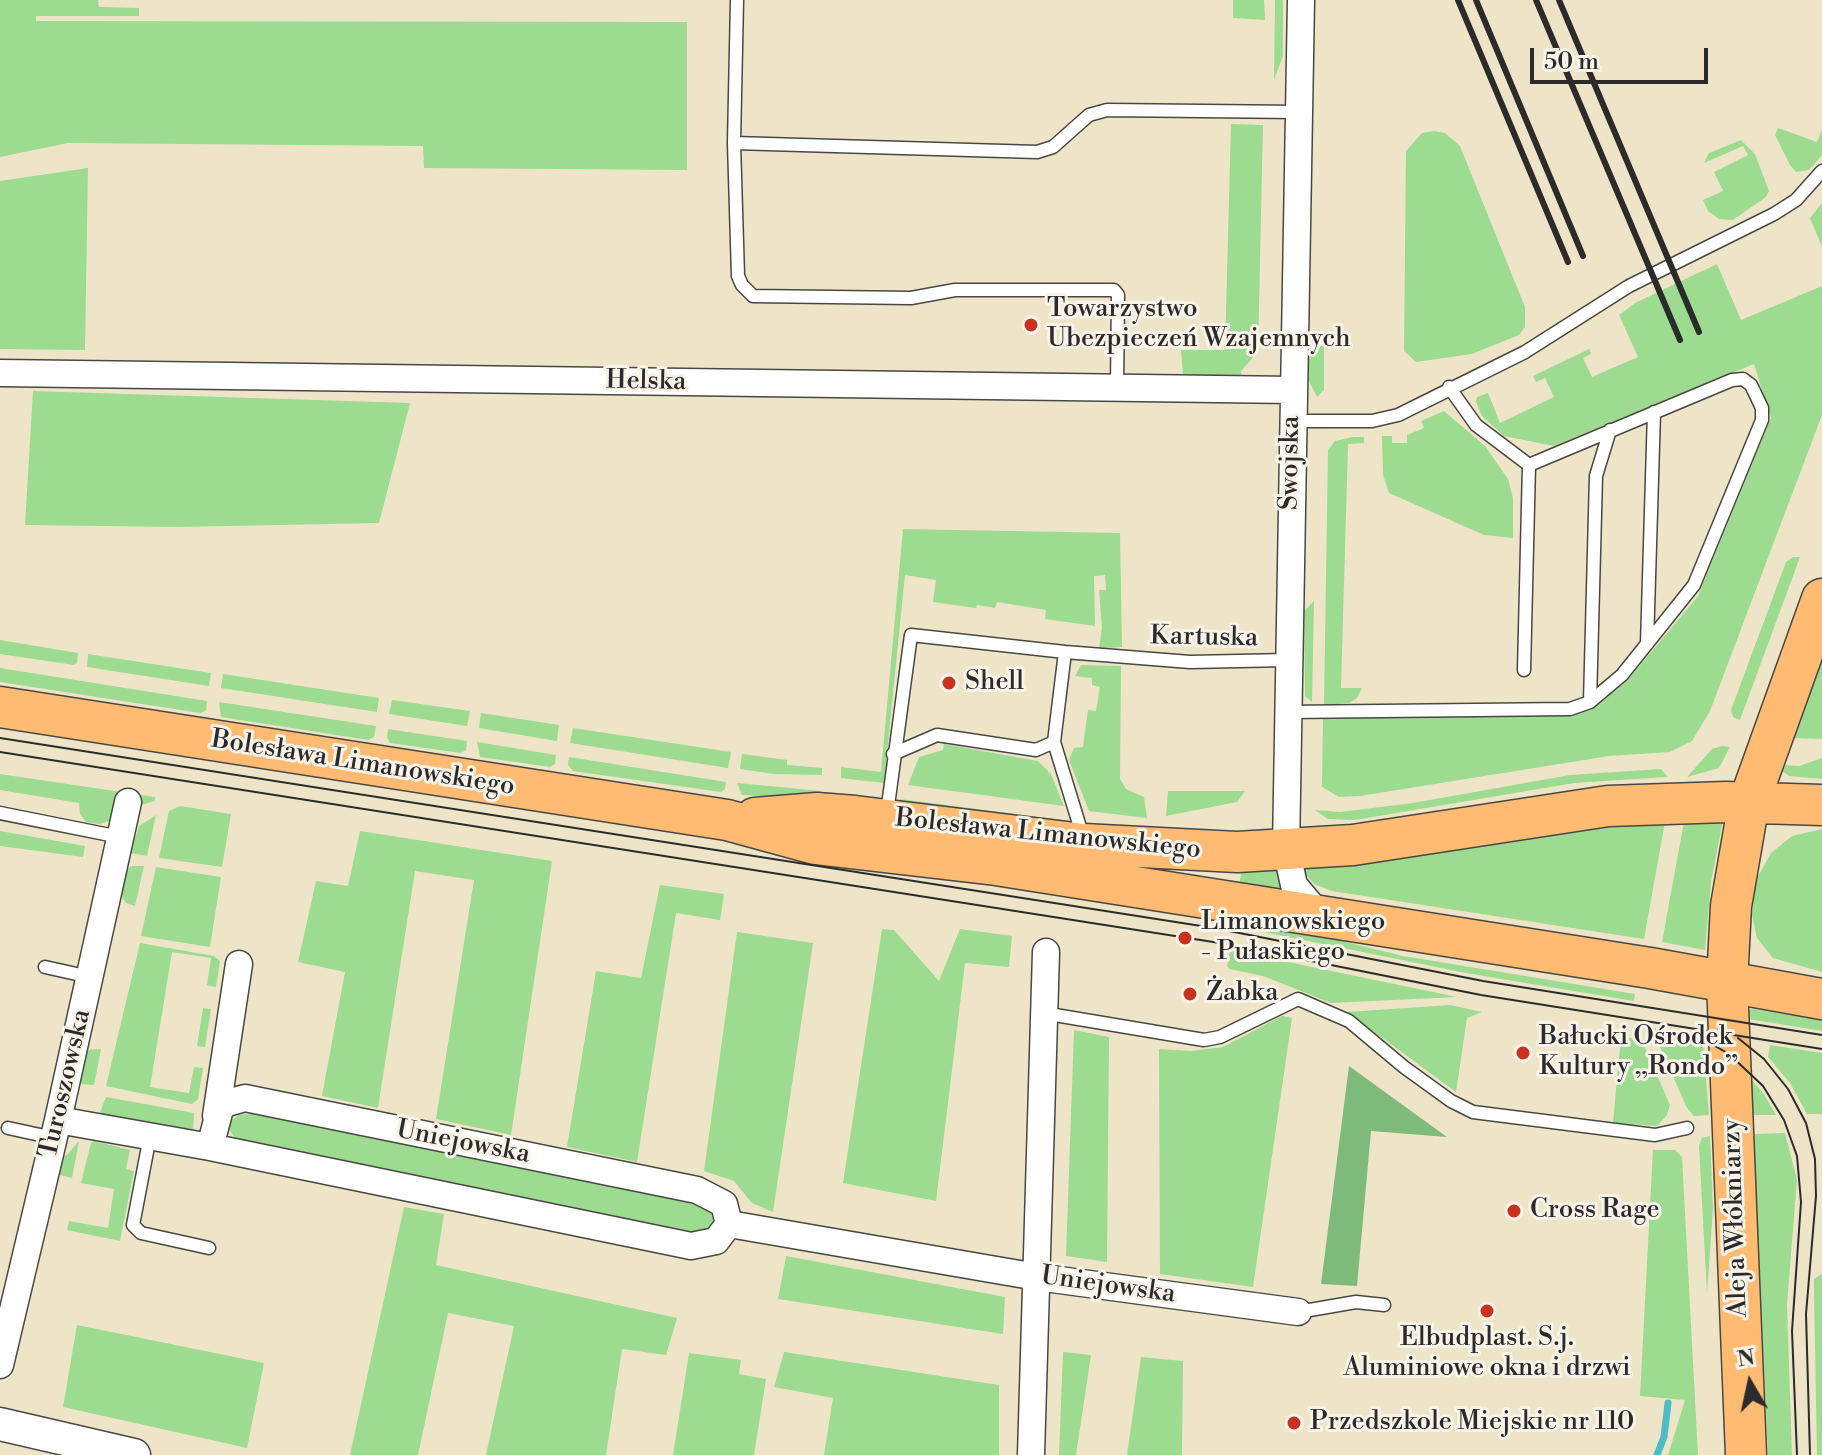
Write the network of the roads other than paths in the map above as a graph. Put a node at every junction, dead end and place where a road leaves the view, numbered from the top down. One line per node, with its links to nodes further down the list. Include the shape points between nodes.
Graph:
1 (737, 0): 4 (lane)
2 (1301, 0): 3 (street, Swojska)
3 (1298, 112): 4 (lane, via 1107,110 1089,115 1053,147 1037,152); 9 (street, Swojska)
4 (734, 143): 8 (lane, via 738,276 753,296 911,298 955,290 1114,290)
5 (1822, 171): 7 (lane, via 1796,200 1774,214 1629,286 1525,352)
6 (0, 373): 8 (street, Helska)
7 (1449, 387): 11 (lane, via 1384,420); 13 (lane, via 1476,425)
8 (1117, 388): 9 (street, Helska)
9 (1293, 390): 11 (street, Swojska)
10 (1654, 412): 12 (lane); 15 (lane); 15 (lane, via 1743,379 1757,394 1762,420 1694,585)
11 (1292, 421): 17 (street, Swojska)
12 (1610, 430): 13 (lane); 19 (lane, via 1596,476)
13 (1529, 465): 18 (lane)
14 (1822, 599): 25 (main road)
15 (1647, 644): 19 (lane)
16 (1065, 652): 17 (lane, Kartuska, via 1190,662); 22 (lane); 23 (lane, Kartuska, via 911,635)
17 (1288, 660): 21 (street, Swojska)
18 (1524, 670)
19 (1590, 702): 21 (lane, via 1570,709)
20 (0, 707): 29 (main road, Bolesława Limanowskiego)
21 (1287, 712): 32 (street, Swojska)
22 (1054, 742): 23 (lane, via 1036,750 937,735); 31 (lane)
23 (893, 754): 28 (lane)
24 (128, 802): 30 (street, Turoszowska)
25 (1749, 802): 26 (main road, Bolesława Limanowskiego); 32 (main road, Bolesława Limanowskiego, via 1608,806 1353,845); 38 (main road, Aleja Włókniarzy, via 1736,867)
26 (1822, 805)
27 (0, 813): 30 (lane)
28 (886, 819): 29 (main road, Bolesława Limanowskiego, via 817,813); 31 (main road, Bolesława Limanowskiego)
29 (727, 820): 33 (main road, Bolesława Limanowskiego, via 815,844 996,865)
30 (120, 837): 37 (street, Turoszowska)
31 (1083, 844): 32 (main road, Bolesława Limanowskiego, via 1197,852)
32 (1286, 849): 33 (street, Swojska, via 1294,885)
33 (1320, 916): 38 (main road, Bolesława Limanowskiego)
34 (1046, 952): 40 (street)
35 (239, 964): 41 (street)
36 (45, 967): 37 (lane)
37 (90, 977): 44 (street, Turoszowska)
38 (1727, 982): 39 (main road, Bolesława Limanowskiego); 56 (main road, Aleja Włókniarzy)
39 (1822, 999)
40 (1043, 1013): 43 (lane, via 1204,1040 1298,999 1349,1021 1427,1084 1473,1112 1655,1135); 49 (street)
41 (216, 1116): 46 (street); 47 (street, Uniejowska, via 227,1103 245,1098 697,1190 724,1204)
42 (8, 1128): 44 (lane)
43 (1687, 1128)
44 (56, 1129): 45 (street, Uniejowska); 52 (street, Turoszowska)
45 (150, 1136): 46 (street, Uniejowska); 48 (lane, via 133,1225 141,1233)
46 (210, 1147): 47 (street, Uniejowska, via 691,1246 716,1241)
47 (729, 1224): 49 (street, Uniejowska)
48 (209, 1248)
49 (1037, 1277): 51 (street, Uniejowska); 55 (street)
50 (1384, 1305): 51 (lane, via 1356,1302)
51 (1298, 1312)
52 (0, 1365)
53 (0, 1424): 54 (street)
54 (123, 1454)
55 (1031, 1455)
56 (1746, 1455)

